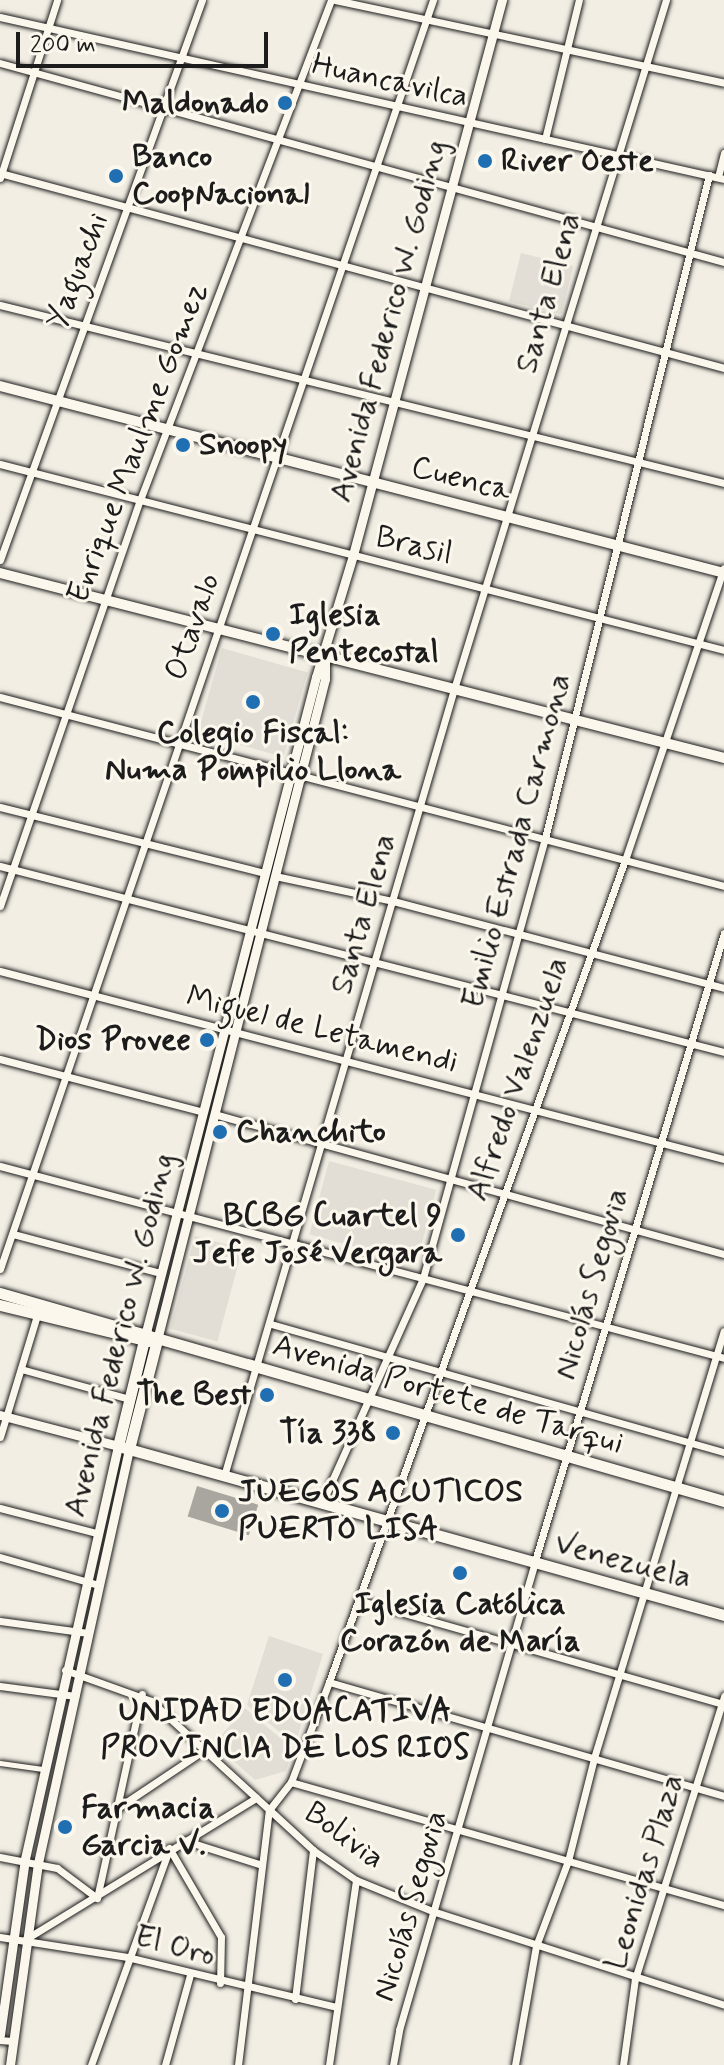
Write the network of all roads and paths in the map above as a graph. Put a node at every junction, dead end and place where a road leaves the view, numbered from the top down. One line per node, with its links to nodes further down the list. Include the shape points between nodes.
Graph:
1 (57, 0): 10 (street)
2 (202, 0): 13 (street, Yaguachi)
3 (333, 0): 9 (street); 18 (street, Enrique Maulme Gomez)
4 (433, 0): 9 (street, Otavalo)
5 (502, 0): 11 (street, Avenida Federico W. Goding)
6 (579, 0): 12 (street)
7 (666, 0): 15 (street, Santa Elena)
8 (0, 17): 10 (street, Huancavilca)
9 (427, 20): 11 (street); 19 (street, Otavalo)
10 (48, 29): 13 (street, Huancavilca); 16 (street)
11 (493, 34): 12 (street); 21 (street, Avenida Federico W. Goding)
12 (567, 48): 15 (street); 22 (street)
13 (180, 59): 18 (street, Huancavilca); 20 (street, Yaguachi)
14 (0, 63): 16 (street)
15 (645, 66): 17 (street); 25 (street, Santa Elena)
16 (33, 72): 20 (street); 27 (street)
17 (724, 83)
18 (297, 87): 19 (street, Huancavilca); 23 (street, Enrique Maulme Gomez)
19 (396, 106): 21 (street, Huancavilca); 26 (street, Otavalo)
20 (164, 109): 23 (street); 31 (street, Yaguachi)
21 (469, 122): 22 (street, Huancavilca); 30 (street, Avenida Federico W. Goding)
22 (545, 139): 25 (street, Huancavilca)
23 (278, 140): 26 (street); 33 (street, Enrique Maulme Gomez)
24 (724, 153): 29 (street)
25 (615, 156): 28 (street, Huancavilca); 32 (street, Santa Elena)
26 (375, 168): 30 (street); 36 (street, Otavalo)
27 (1, 175): 31 (street)
28 (709, 175): 29 (street, Huancavilca); 34 (street, Emilio Estrada Carmona)
29 (721, 178)
30 (452, 188): 32 (street); 37 (street, Avenida Federico W. Goding)
31 (129, 205): 33 (street); 40 (street, Yaguachi)
32 (593, 225): 34 (street); 39 (street, Santa Elena)
33 (242, 236): 36 (street); 42 (street, Enrique Maulme Gomez)
34 (690, 252): 35 (street); 41 (street, Emilio Estrada Carmona)
35 (724, 262)
36 (342, 264): 37 (street); 44 (street, Otavalo)
37 (426, 287): 39 (street); 47 (street, Avenida Federico W. Goding)
38 (0, 305): 40 (street)
39 (564, 326): 41 (street); 49 (street, Santa Elena)
40 (81, 328): 42 (street); 46 (street, Yaguachi)
41 (666, 352): 43 (street); 51 (street, Emilio Estrada Carmona)
42 (197, 355): 44 (street); 48 (street, Enrique Maulme Gomez)
43 (724, 368)
44 (304, 380): 47 (street); 50 (street, Otavalo)
45 (0, 386): 46 (main road, Cuenca)
46 (57, 401): 48 (main road, Cuenca); 53 (street, Yaguachi)
47 (393, 402): 49 (street); 54 (street, Avenida Federico W. Goding)
48 (167, 431): 50 (main road, Cuenca); 56 (street, Enrique Maulme Gomez)
49 (532, 434): 51 (street); 57 (street, Santa Elena)
50 (277, 459): 54 (main road, Cuenca); 58 (street, Otavalo)
51 (639, 461): 55 (street); 59 (street, Emilio Estrada Carmona)
52 (0, 464): 53 (street, Brasil)
53 (32, 472): 56 (street, Brasil); 61 (street, Yaguachi)
54 (373, 483): 57 (main road, Cuenca); 60 (street, Avenida Federico W. Goding)
55 (724, 483)
56 (140, 500): 58 (street, Brasil); 65 (street, Enrique Maulme Gomez)
57 (506, 517): 59 (main road, Cuenca); 64 (street, Santa Elena)
58 (250, 530): 60 (street, Brasil); 67 (street, Otavalo)
59 (618, 546): 62 (main road, Cuenca); 66 (street, Emilio Estrada Carmona)
60 (353, 555): 64 (street, Brasil); 70 (street, Avenida Federico W. Goding)
61 (0, 560)
62 (723, 571): 68 (street, Alfredo Valenzuela)
63 (0, 573): 65 (main road)
64 (485, 589): 66 (street, Brasil); 71 (street, Santa Elena)
65 (104, 599): 67 (main road); 73 (street, Enrique Maulme Gomez)
66 (600, 618): 68 (street, Brasil); 74 (street, Emilio Estrada Carmona)
67 (218, 628): 70 (main road); 76 (street, Otavalo)
68 (698, 643): 69 (street, Brasil); 75 (street, Alfredo Valenzuela)
69 (724, 650)
70 (325, 656): 71 (main road); 78 (street, Avenida Federico W. Goding)
71 (454, 689): 74 (main road); 79 (street, Santa Elena)
72 (0, 697): 73 (street)
73 (65, 714): 76 (street); 81 (street, Enrique Maulme Gomez)
74 (573, 720): 75 (main road); 82 (street, Emilio Estrada Carmona)
75 (664, 743): 77 (main road); 84 (street, Alfredo Valenzuela)
76 (179, 744): 78 (street); 83 (street, Otavalo)
77 (724, 758)
78 (296, 774): 79 (street); 87 (street, Avenida Federico W. Goding)
79 (420, 806): 82 (street); 90 (street, Santa Elena)
80 (0, 807): 81 (street)
81 (31, 815): 83 (street); 86 (street, Enrique Maulme Gomez)
82 (545, 838): 84 (street); 94 (street, Emilio Estrada Carmona)
83 (145, 843): 87 (street); 89 (street, Otavalo)
84 (625, 860): 88 (street); 96 (street, Alfredo Valenzuela)
85 (0, 866): 86 (street)
86 (13, 869): 89 (street); 91 (street, Enrique Maulme Gomez)
87 (270, 874): 90 (street); 92 (street, Avenida Federico W. Goding); 93 (street, Avenida Federico W. Goding)
88 (724, 886)
89 (127, 898): 92 (street); 101 (street, Otavalo)
90 (393, 901): 94 (street); 97 (street, Santa Elena)
91 (0, 906)
92 (251, 929): 93 (street); 104 (street, Avenida Federico W. Goding)
93 (262, 932): 97 (street); 104 (street, Avenida Federico W. Goding)
94 (517, 933): 96 (street); 102 (street, Emilio Estrada Carmona)
95 (724, 933): 99 (street, Nicolás Segovia)
96 (587, 953): 99 (street); 103 (street, Alfredo Valenzuela)
97 (374, 964): 102 (street); 108 (street, Santa Elena)
98 (0, 971): 101 (street, Miguel de Letamendi)
99 (709, 984): 100 (street); 105 (street, Nicolás Segovia)
100 (724, 988)
101 (92, 995): 104 (street, Miguel de Letamendi); 109 (street, Otavalo)
102 (502, 995): 103 (street); 110 (street, Emilio Estrada Carmona)
103 (567, 1012): 105 (street); 111 (street, Alfredo Valenzuela)
104 (231, 1031): 108 (street, Miguel de Letamendi); 112 (street, Avenida Federico W. Goding); 113 (street, Avenida Federico W. Goding)
105 (690, 1043): 106 (street); 114 (street, Nicolás Segovia)
106 (724, 1052)
107 (0, 1059): 109 (street)
108 (347, 1061): 110 (street, Miguel de Letamendi); 115 (street, Santa Elena)
109 (66, 1076): 112 (street); 118 (street, Otavalo)
110 (473, 1093): 111 (street, Miguel de Letamendi); 119 (street, Emilio Estrada Carmona)
111 (534, 1109): 114 (street, Miguel de Letamendi); 120 (street, Alfredo Valenzuela)
112 (203, 1112): 121 (street, Avenida Federico W. Goding)
113 (214, 1114): 115 (street); 122 (street, Avenida Federico W. Goding)
114 (658, 1142): 116 (street, Miguel de Letamendi); 123 (street, Nicolás Segovia)
115 (323, 1144): 119 (street); 125 (street, Santa Elena)
116 (724, 1159)
117 (0, 1166): 118 (street)
118 (31, 1174): 121 (street); 124 (street, Otavalo)
119 (449, 1179): 120 (street); 129 (street, Emilio Estrada Carmona)
120 (502, 1194): 123 (street); 130 (street, Alfredo Valenzuela)
121 (177, 1212): 122 (street); 128 (street, Avenida Federico W. Goding)
122 (188, 1215): 125 (street); 138 (street, Avenida Federico W. Goding)
123 (634, 1229): 126 (street); 135 (street, Nicolás Segovia)
124 (13, 1234): 127 (street, Otavalo); 128 (street)
125 (296, 1242): 129 (street); 134 (street, Santa Elena)
126 (724, 1254)
127 (0, 1269)
128 (161, 1273): 137 (street, Avenida Federico W. Goding)
129 (423, 1278): 130 (street); 140 (street, Emilio Estrada Carmona)
130 (469, 1291): 135 (street); 143 (street, Alfredo Valenzuela)
131 (0, 1293): 137 (main road, Avenida Portete de Tarqui)
132 (0, 1305): 133 (main road, Avenida Portete de Tarqui)
133 (37, 1315): 137 (main road, Avenida Portete de Tarqui); 142 (street)
134 (271, 1324): 140 (street); 141 (street, Santa Elena)
135 (606, 1324): 139 (street); 146 (street, Nicolás Segovia)
136 (724, 1331): 139 (street)
137 (145, 1337): 138 (main road, Avenida Portete de Tarqui); 144 (main road, Avenida Federico W. Goding)
138 (157, 1340): 141 (main road, Avenida Portete de Tarqui); 151 (main road, Avenida Federico W. Goding)
139 (720, 1357): 150 (street)
140 (391, 1358): 143 (street); 145 (street, Emilio Estrada Carmona)
141 (258, 1368): 145 (main road, Avenida Portete de Tarqui); 154 (street, Santa Elena)
142 (21, 1369): 144 (street); 148 (street)
143 (440, 1372): 146 (street); 147 (street, Alfredo Valenzuela)
144 (130, 1399): 151 (main road, Avenida Federico W. Goding)
145 (372, 1401): 147 (main road, Avenida Portete de Tarqui); 157 (street, Emilio Estrada Carmona)
146 (581, 1411): 150 (street); 153 (street, Nicolás Segovia)
147 (423, 1415): 153 (main road, Avenida Portete de Tarqui); 159 (street, Alfredo Valenzuela)
148 (3, 1416): 149 (street); 151 (street, Venezuela)
149 (0, 1437)
150 (688, 1443): 152 (street); 155 (street)
151 (124, 1448): 154 (main road, Venezuela); 160 (street, Avenida Federico W. Goding); 164 (street, Avenida Federico W. Goding)
152 (724, 1452)
153 (567, 1456): 155 (main road, Avenida Portete de Tarqui); 162 (street, Nicolás Segovia)
154 (224, 1476): 157 (main road, Venezuela)
155 (675, 1487): 156 (main road, Avenida Portete de Tarqui); 165 (street)
156 (724, 1501)
157 (322, 1503): 159 (main road, Venezuela)
158 (0, 1508): 160 (street)
159 (385, 1521): 162 (main road, Venezuela); 166 (street, Alfredo Valenzuela)
160 (97, 1533): 163 (street, Avenida Federico W. Goding)
161 (0, 1557): 163 (street)
162 (534, 1564): 165 (main road, Venezuela); 171 (street, Nicolás Segovia)
163 (85, 1580): 164 (street); 169 (street, Avenida Federico W. Goding)
164 (99, 1585): 170 (street, Avenida Federico W. Goding)
165 (644, 1593): 167 (main road, Venezuela); 174 (street)
166 (358, 1600): 171 (street); 175 (street, Alfredo Valenzuela)
167 (724, 1615)
168 (0, 1621): 169 (street)
169 (73, 1631): 170 (street); 172 (street, Avenida Federico W. Goding)
170 (88, 1633): 173 (street, Avenida Federico W. Goding)
171 (511, 1643): 174 (street); 181 (street, Nicolás Segovia)
172 (65, 1670): 173 (street, Bolivia); 177 (street, Avenida Federico W. Goding)
173 (80, 1674): 178 (street, Bolivia); 179 (street, Avenida Federico W. Goding)
174 (619, 1674): 180 (street); 183 (street)
175 (329, 1682): 181 (street); 186 (street, Alfredo Valenzuela)
176 (0, 1686): 177 (street)
177 (60, 1693): 179 (street); 185 (street, Avenida Federico W. Goding)
178 (142, 1694): 182 (street, Bolivia); 191 (street)
179 (75, 1696): 199 (street, Avenida Federico W. Goding)
180 (723, 1701): 187 (street, Leonidas Plaza)
181 (487, 1727): 183 (street); 192 (street, Nicolás Segovia)
182 (204, 1750): 189 (street, Bolivia); 191 (street)
183 (594, 1758): 187 (street); 198 (street)
184 (0, 1763): 185 (street)
185 (43, 1769): 197 (street, Avenida Federico W. Goding)
186 (291, 1782): 190 (street, Alfredo Valenzuela); 192 (street)
187 (696, 1788): 188 (street); 202 (street, Leonidas Plaza)
188 (724, 1796)
189 (256, 1798): 190 (street, Bolivia); 193 (street)
190 (269, 1810): 195 (street, Bolivia); 200 (street, Alfredo Valenzuela)
191 (113, 1811): 203 (street)
192 (458, 1830): 198 (street); 205 (street, Nicolás Segovia)
193 (183, 1840): 194 (street); 200 (street)
194 (169, 1848): 203 (street); 209 (street); 212 (street, via 221,1937)
195 (313, 1850): 201 (street, Bolivia); 215 (street)
196 (0, 1857): 197 (street)
197 (25, 1859): 199 (street); 206 (street, Avenida Federico W. Goding)
198 (568, 1861): 202 (street); 208 (street)
199 (38, 1863): 203 (street, via 57,1868); 207 (street, Avenida Federico W. Goding)
200 (259, 1864): 213 (street, Alfredo Valenzuela)
201 (356, 1880): 205 (street, Bolivia); 217 (street)
202 (665, 1889): 204 (street); 211 (street, Leonidas Plaza)
203 (97, 1898): 207 (street)
204 (724, 1905)
205 (435, 1912): 208 (street, Bolivia); 225 (street, Nicolás Segovia)
206 (6, 1938): 207 (street, El Oro); 214 (street, Avenida Federico W. Goding)
207 (25, 1940): 209 (street, El Oro); 219 (street, Avenida Federico W. Goding)
208 (536, 1946): 211 (street, Bolivia); 226 (street)
209 (127, 1957): 210 (street, El Oro); 221 (street)
210 (190, 1975): 212 (street, El Oro); 222 (street)
211 (635, 1979): 216 (street, Bolivia); 227 (street, Leonidas Plaza)
212 (220, 1983): 213 (street, El Oro)
213 (247, 1989): 215 (street, El Oro); 223 (street, Alfredo Valenzuela)
214 (3, 1991): 218 (street, Avenida Federico W. Goding)
215 (295, 1999): 217 (street, El Oro)
216 (724, 2005)
217 (337, 2007): 224 (street)
218 (0, 2038): 219 (street)
219 (12, 2041): 220 (street)
220 (10, 2065)
221 (91, 2065)
222 (165, 2065)
223 (238, 2065)
224 (329, 2065)
225 (393, 2065)
226 (515, 2065)
227 (623, 2065)

